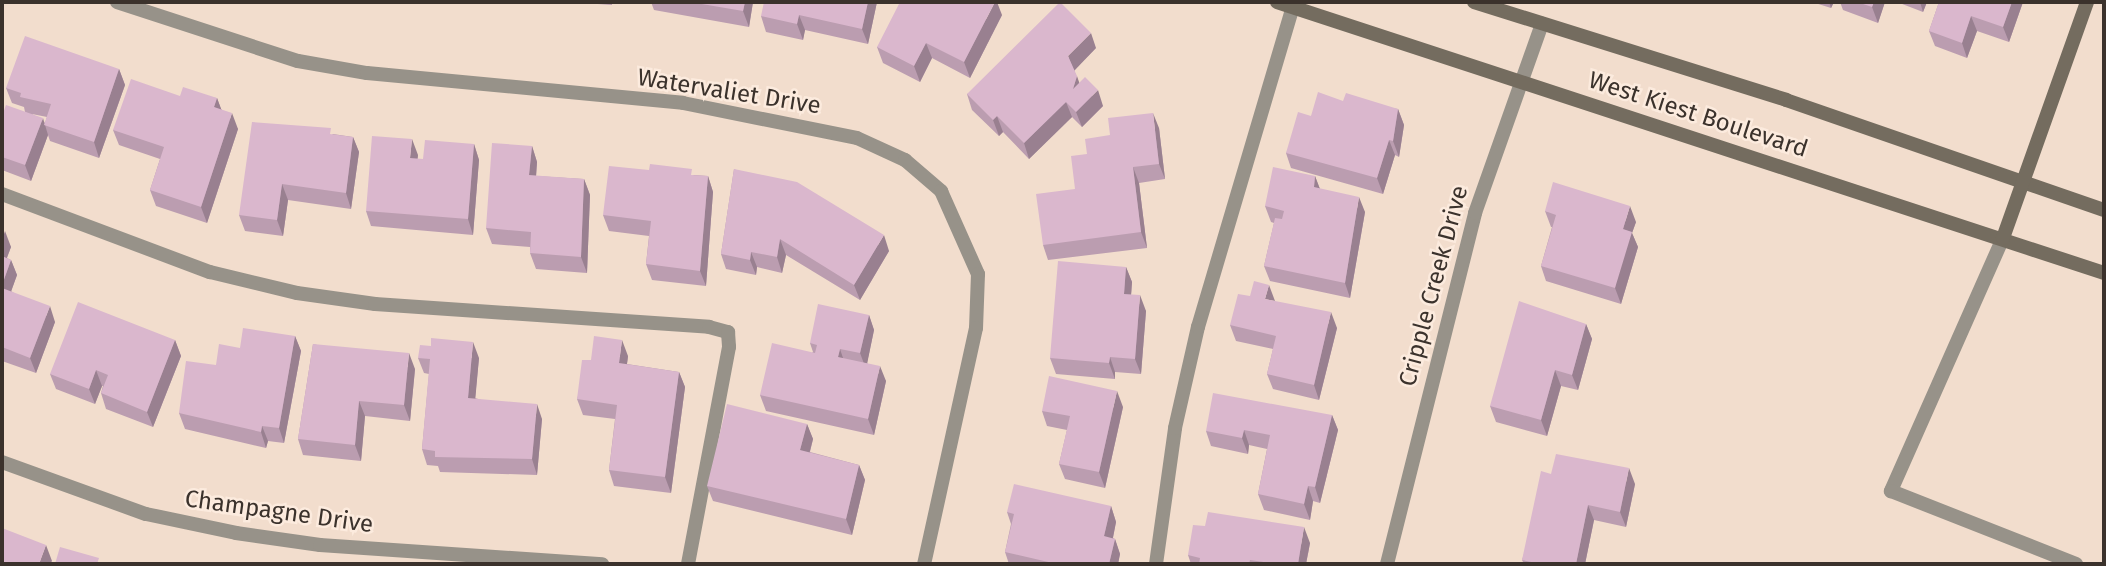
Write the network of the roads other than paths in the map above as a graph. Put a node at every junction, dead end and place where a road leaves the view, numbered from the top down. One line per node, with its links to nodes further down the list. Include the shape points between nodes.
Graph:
1 (117, 2): 16 (street, Watervaliet Drive, via 298,61 367,73 683,103 857,138 905,160 941,191 978,274 976,328)
2 (1277, 2): 5 (main road, West Kiest Boulevard)
3 (1474, 2): 6 (main road, West Kiest Boulevard)
4 (2087, 2): 8 (main road)
5 (1293, 7): 7 (main road, West Kiest Boulevard); 17 (street, via 1198,327 1175,428)
6 (1542, 24): 7 (street, Cripple Creek Drive); 8 (main road, West Kiest Boulevard, via 1786,100)
7 (1521, 83): 11 (main road, West Kiest Boulevard); 18 (street, Cripple Creek Drive, via 1475,213)
8 (2024, 182): 10 (main road, West Kiest Boulevard); 11 (main road)
9 (2, 194): 15 (street, via 210,272 297,293 375,304 728,332 729,347)
10 (2104, 210)
11 (2004, 237): 12 (main road, West Kiest Boulevard); 19 (street, via 1891,491)
12 (2104, 273)
13 (2, 462): 14 (street, Champagne Drive, via 146,514 236,533 320,545)
14 (602, 564)
15 (688, 564)
16 (924, 564)
17 (1156, 564)
18 (1387, 564)
19 (2076, 564)

